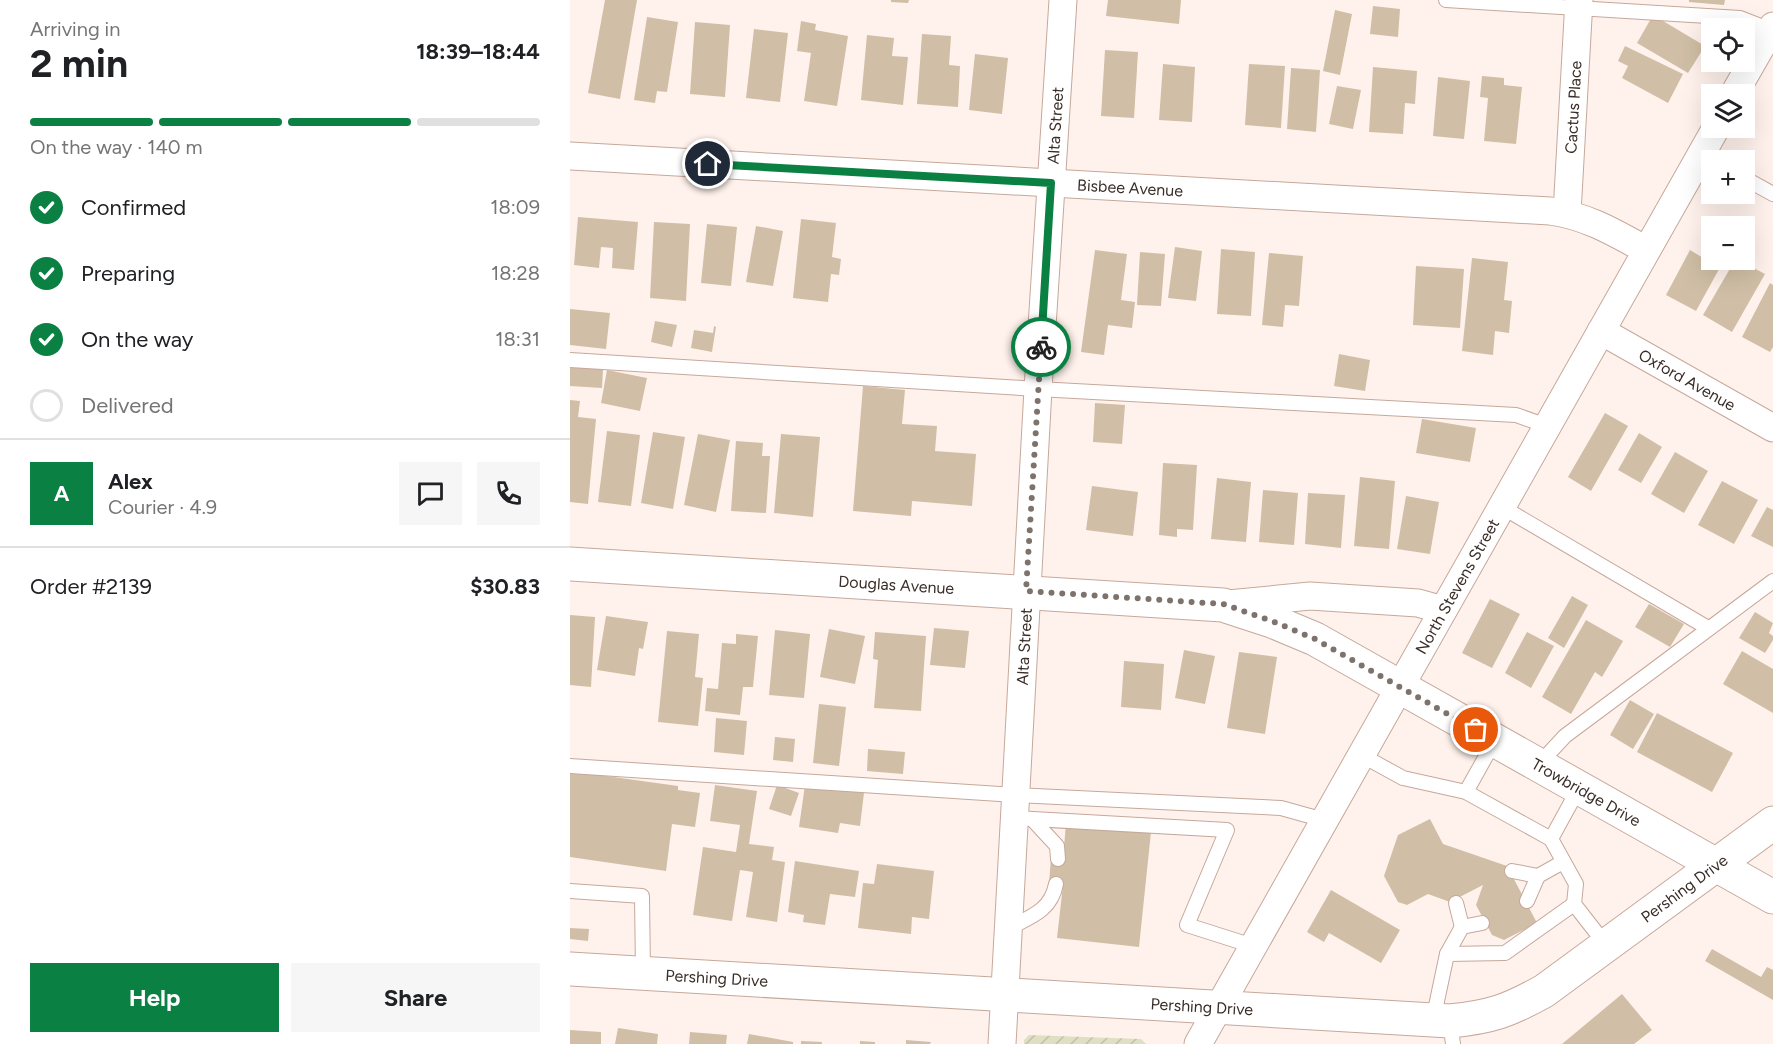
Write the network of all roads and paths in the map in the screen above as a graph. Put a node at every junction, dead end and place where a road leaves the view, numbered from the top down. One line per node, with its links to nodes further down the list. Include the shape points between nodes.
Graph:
1 (1063, 0): 8 (street, Alta Street)
2 (1446, 0): 3 (lane)
3 (1579, 4): 4 (lane, via 1740,18); 11 (street, Cactus Place)
4 (1772, 28): 5 (street)
5 (1740, 84)
6 (570, 156): 8 (street, Bisbee Avenue)
7 (1701, 168): 12 (street, North Stevens Street)
8 (1051, 183): 11 (street, Bisbee Avenue); 15 (street, Alta Street)
9 (1755, 184): 10 (lane)
10 (1773, 194)
11 (1567, 213): 12 (street, Bisbee Avenue, via 1596,223)
12 (1646, 250): 13 (street, North Stevens Street)
13 (1601, 331): 16 (street, North Stevens Street); 17 (street, Oxford Avenue)
14 (570, 360): 15 (lane)
15 (1038, 389): 16 (lane, via 1516,415); 21 (street, Alta Street)
16 (1547, 426): 18 (street, North Stevens Street)
17 (1773, 429)
18 (1502, 507): 23 (street, North Stevens Street); 24 (lane)
19 (570, 564): 21 (main road, Douglas Avenue)
20 (1773, 581): 24 (lane)
21 (1026, 591): 22 (main road, Douglas Avenue); 32 (street, Alta Street)
22 (1223, 604): 23 (street, Douglas Avenue, via 1310,596 1418,603); 25 (main road, Douglas Avenue, via 1315,639)
23 (1443, 610): 25 (street, North Stevens Street)
24 (1708, 628): 28 (lane, via 1565,736)
25 (1400, 687): 26 (main road, Trowbridge Drive); 27 (street, North Stevens Street)
26 (1495, 741): 28 (main road, Trowbridge Drive); 31 (lane)
27 (1361, 755): 31 (lane, via 1403,778); 33 (street, North Stevens Street)
28 (1538, 765): 30 (main road, Trowbridge Drive)
29 (570, 766): 32 (lane)
30 (1580, 788): 35 (lane); 38 (main road, Trowbridge Drive)
31 (1466, 792): 35 (lane)
32 (1020, 811): 33 (lane, via 1281,808); 36 (lane, via 1057,846); 49 (street, Alta Street); 51 (lane, via 1227,830 1187,925)
33 (1324, 820): 51 (street, North Stevens Street)
34 (1773, 823): 38 (main road, Pershing Drive)
35 (1551, 839): 37 (lane)
36 (1058, 859)
37 (1563, 862): 40 (lane); 46 (lane, via 1576,884)
38 (1716, 865): 43 (main road, Trowbridge Drive); 50 (main road, Pershing Drive)
39 (1512, 871): 40 (lane)
40 (1538, 876): 44 (lane)
41 (1056, 884): 49 (lane, via 1050,903)
42 (570, 891): 54 (lane, via 642,896)
43 (1773, 897)
44 (1527, 900)
45 (1456, 903): 48 (lane)
46 (1574, 904): 50 (lane); 52 (lane, via 1505,953)
47 (1482, 923): 48 (lane)
48 (1462, 927): 52 (lane)
49 (1009, 928): 55 (street, Alta Street)
50 (1606, 945): 57 (main road, Pershing Drive, via 1544,991 1512,1008)
51 (1253, 946): 56 (street, North Stevens Street)
52 (1447, 954): 57 (lane)
53 (570, 969): 54 (main road, Pershing Drive)
54 (643, 973): 55 (main road, Pershing Drive)
55 (1005, 995): 56 (main road, Pershing Drive); 59 (street, Alta Street)
56 (1219, 1007): 57 (main road, Pershing Drive); 58 (street, North Stevens Street)
57 (1445, 1028)
58 (1201, 1043)
59 (1002, 1044)

